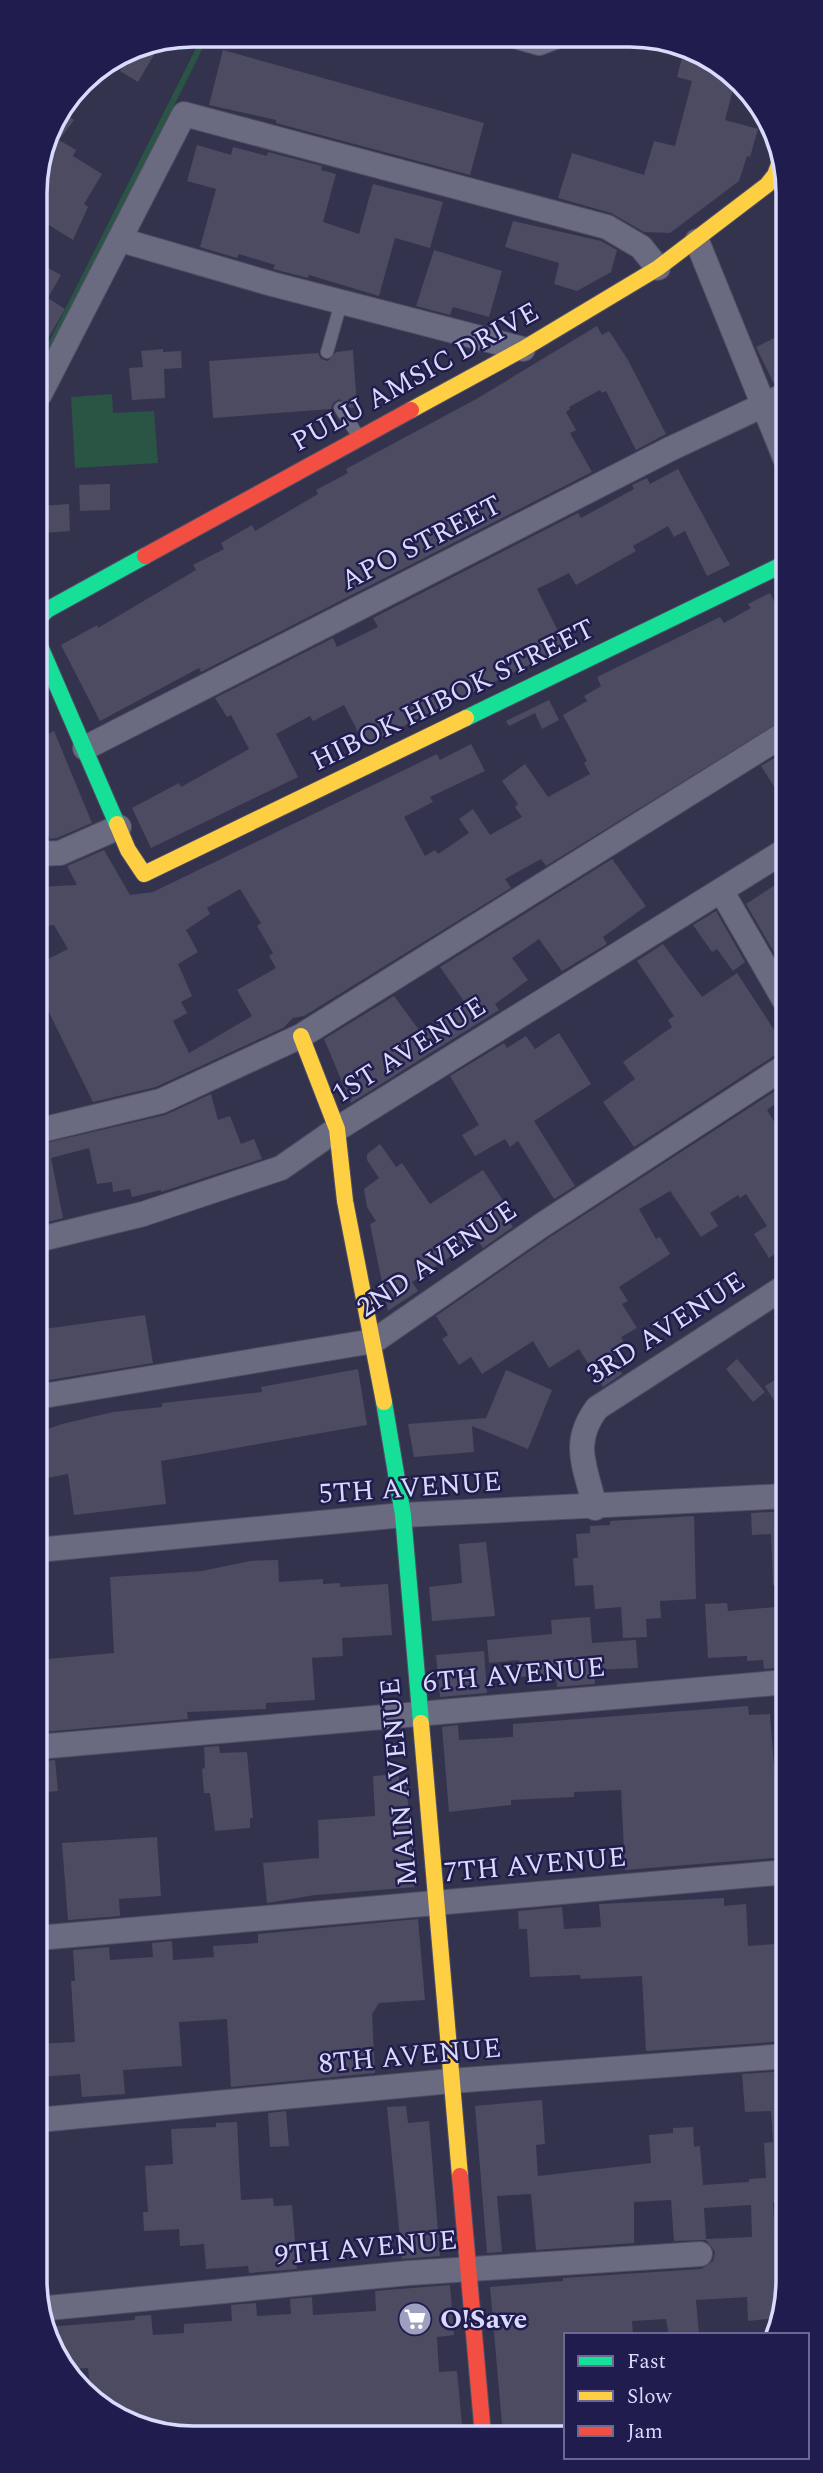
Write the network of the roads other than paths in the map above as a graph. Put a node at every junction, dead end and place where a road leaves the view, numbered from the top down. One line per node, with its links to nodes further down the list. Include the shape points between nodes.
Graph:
1 (775, 175): 3 (street, PULU AMSIC DRIVE)
2 (121, 240): 4 (street, via 184,114 188,114 607,227 641,247); 5 (street); 8 (street)
3 (696, 241): 4 (street, PULU AMSIC DRIVE); 9 (street)
4 (658, 268): 6 (street, PULU AMSIC DRIVE)
5 (341, 303): 6 (street); 7 (lane)
6 (523, 349): 11 (street, PULU AMSIC DRIVE)
7 (327, 352)
8 (48, 379)
9 (776, 400): 16 (street, APO STREET, via 670,449)
10 (340, 408): 11 (lane)
11 (360, 439): 13 (street, PULU AMSIC DRIVE)
12 (776, 568): 17 (street, HIBOK HIBOK STREET, via 144,874)
13 (48, 610)
14 (48, 666): 16 (street, PULU AMSIC DRIVE)
15 (776, 739): 22 (street)
16 (85, 748): 17 (street)
17 (119, 827): 18 (street, via 60,853)
18 (48, 854)
19 (776, 857): 20 (street, 1ST AVENUE)
20 (722, 892): 21 (street); 25 (street, 1ST AVENUE)
21 (776, 985)
22 (301, 1036): 24 (street, via 161,1101); 25 (street, MAIN AVENUE)
23 (776, 1073): 28 (street, 2ND AVENUE, via 542,1224)
24 (48, 1122)
25 (337, 1129): 26 (street, 1ST AVENUE, via 281,1168 143,1214); 28 (street, MAIN AVENUE, via 345,1201)
26 (47, 1237)
27 (775, 1293): 31 (street, 3RD AVENUE, via 597,1408 585,1424 580,1442)
28 (374, 1341): 29 (street, 2ND AVENUE); 32 (street, MAIN AVENUE)
29 (47, 1395)
30 (775, 1497): 31 (street, 5TH AVENUE)
31 (595, 1508): 32 (street, 5TH AVENUE)
32 (403, 1515): 33 (street, 5TH AVENUE); 35 (street, MAIN AVENUE)
33 (47, 1549)
34 (775, 1683): 35 (street, 6TH AVENUE)
35 (419, 1713): 36 (street, 6TH AVENUE); 38 (street, MAIN AVENUE)
36 (47, 1746)
37 (775, 1873): 38 (street, 7TH AVENUE)
38 (436, 1904): 39 (street, 7TH AVENUE); 41 (street, MAIN AVENUE)
39 (47, 1937)
40 (775, 2057): 41 (street, 8TH AVENUE)
41 (451, 2081): 42 (street, 8TH AVENUE); 44 (street, MAIN AVENUE)
42 (47, 2119)
43 (700, 2254): 44 (street, 9TH AVENUE)
44 (468, 2269): 45 (street, 9TH AVENUE); 46 (street, MAIN AVENUE)
45 (50, 2308)
46 (482, 2426)

